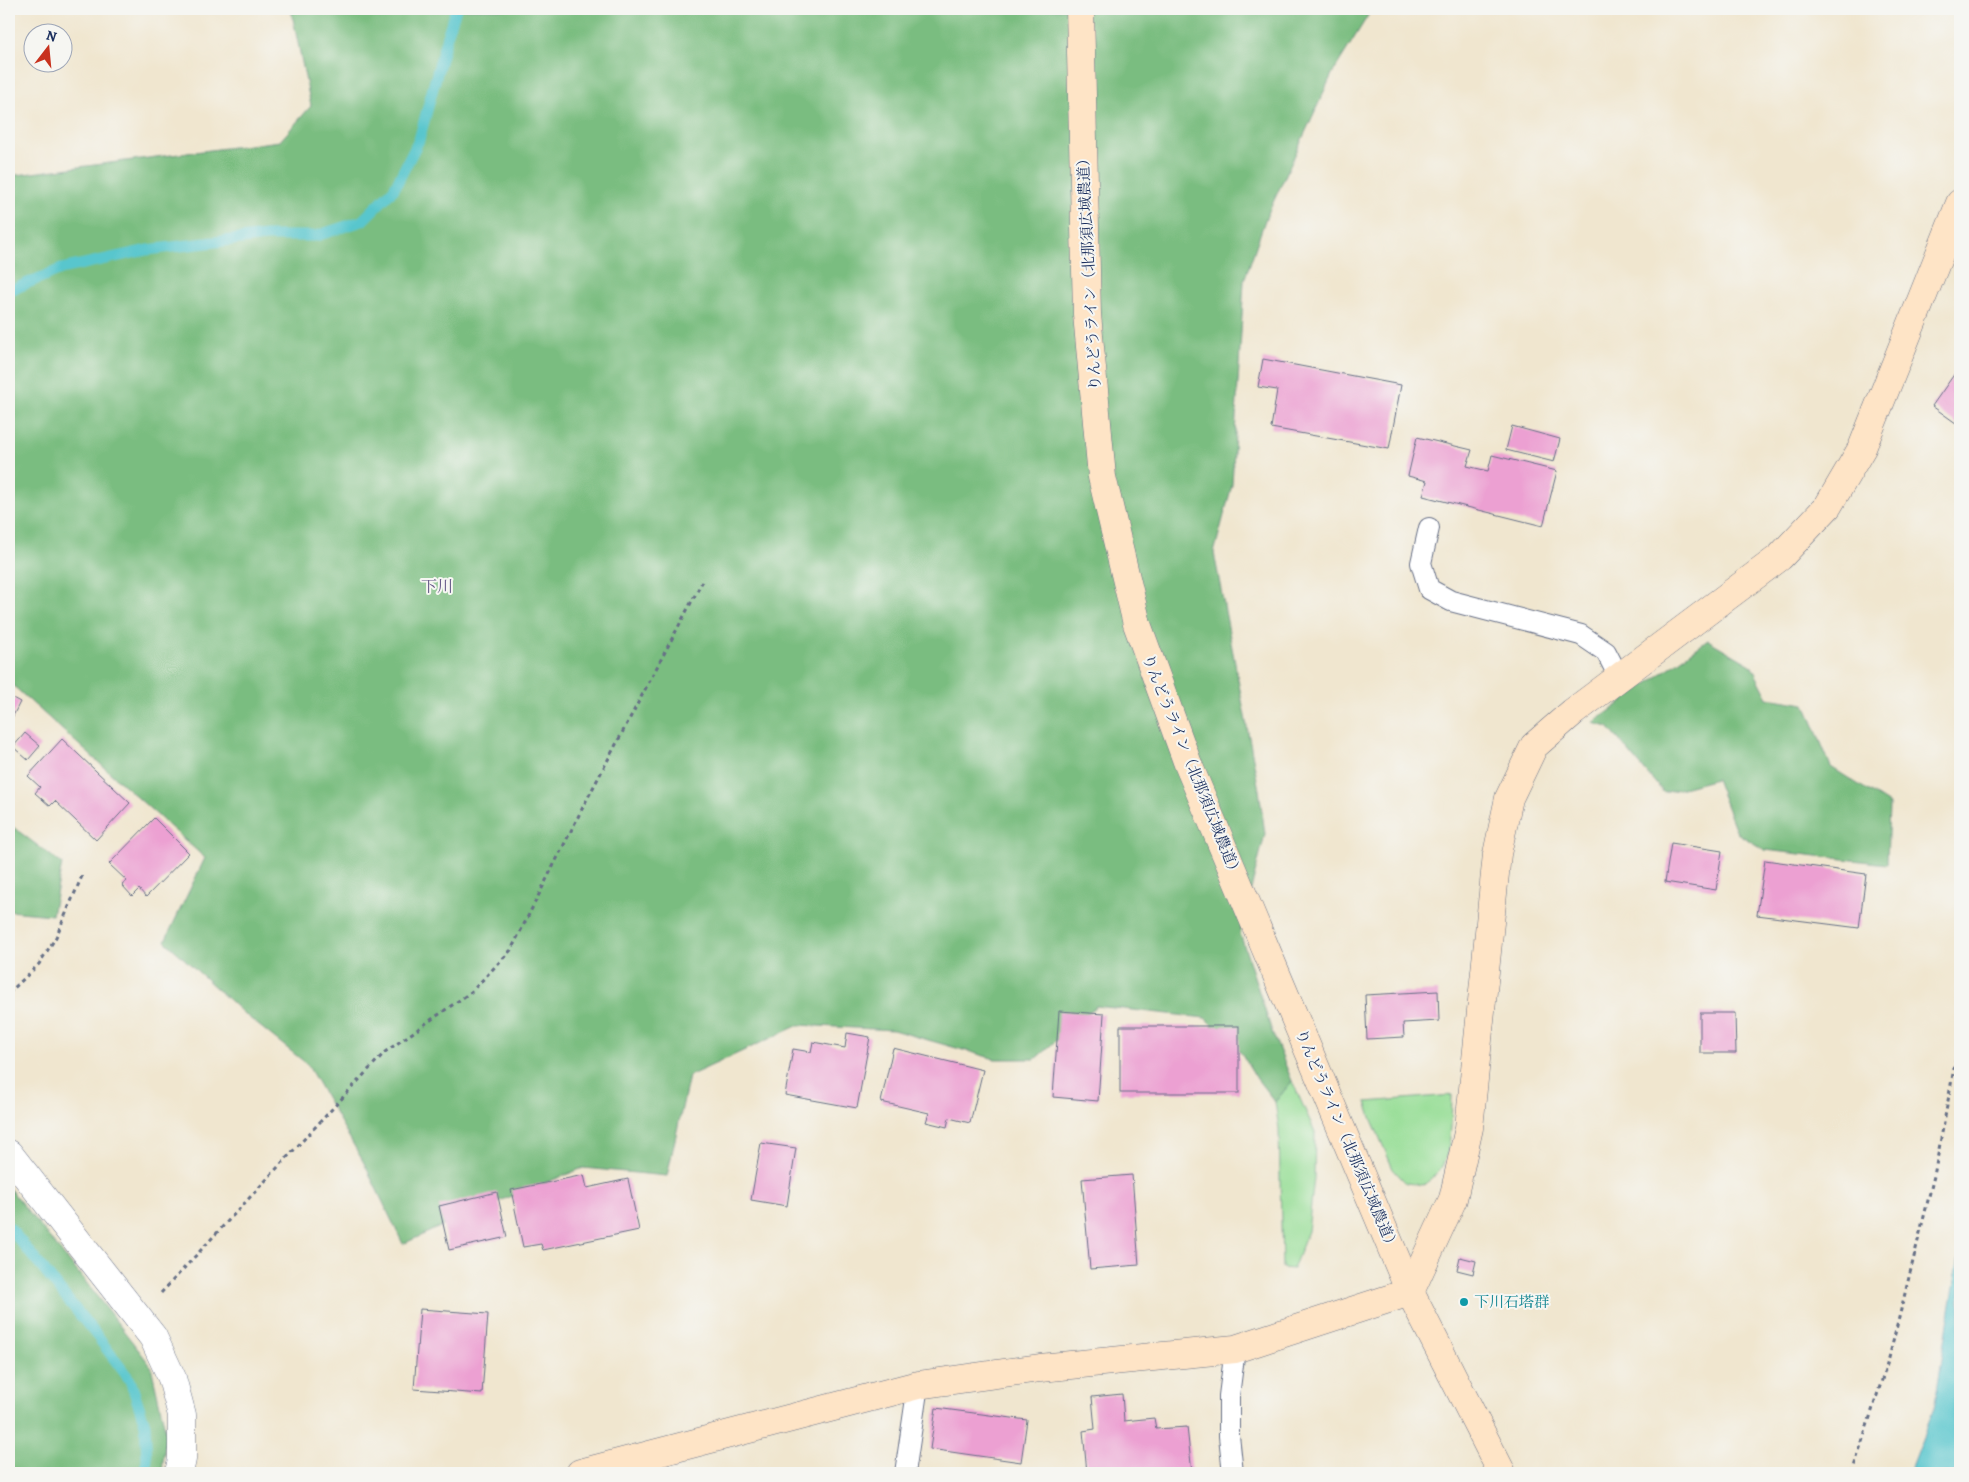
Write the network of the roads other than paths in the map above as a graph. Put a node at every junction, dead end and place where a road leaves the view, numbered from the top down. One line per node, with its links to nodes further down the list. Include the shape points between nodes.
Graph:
1 (1080, 9): 6 (street, りんどうライン（北那須広域農道）, via 1088,314 1102,477 1137,624 1188,764)
2 (1960, 203): 4 (street, via 1862,448 1828,506 1780,557)
3 (1429, 528): 4 (lane, via 1421,563 1429,589 1451,601 1581,635 1606,652)
4 (1619, 677): 6 (street, via 1534,746 1509,798 1497,854 1469,1128 1453,1199)
5 (9, 1154): 9 (street, via 153,1337 172,1378 182,1415)
6 (1410, 1292): 7 (street); 13 (street, りんどうライン（北那須広域農道）)
7 (1235, 1349): 8 (street, via 1040,1368); 12 (lane, via 1229,1396)
8 (918, 1385): 10 (street); 11 (lane)
9 (179, 1473)
10 (580, 1473)
11 (905, 1473)
12 (1233, 1473)
13 (1502, 1473)

